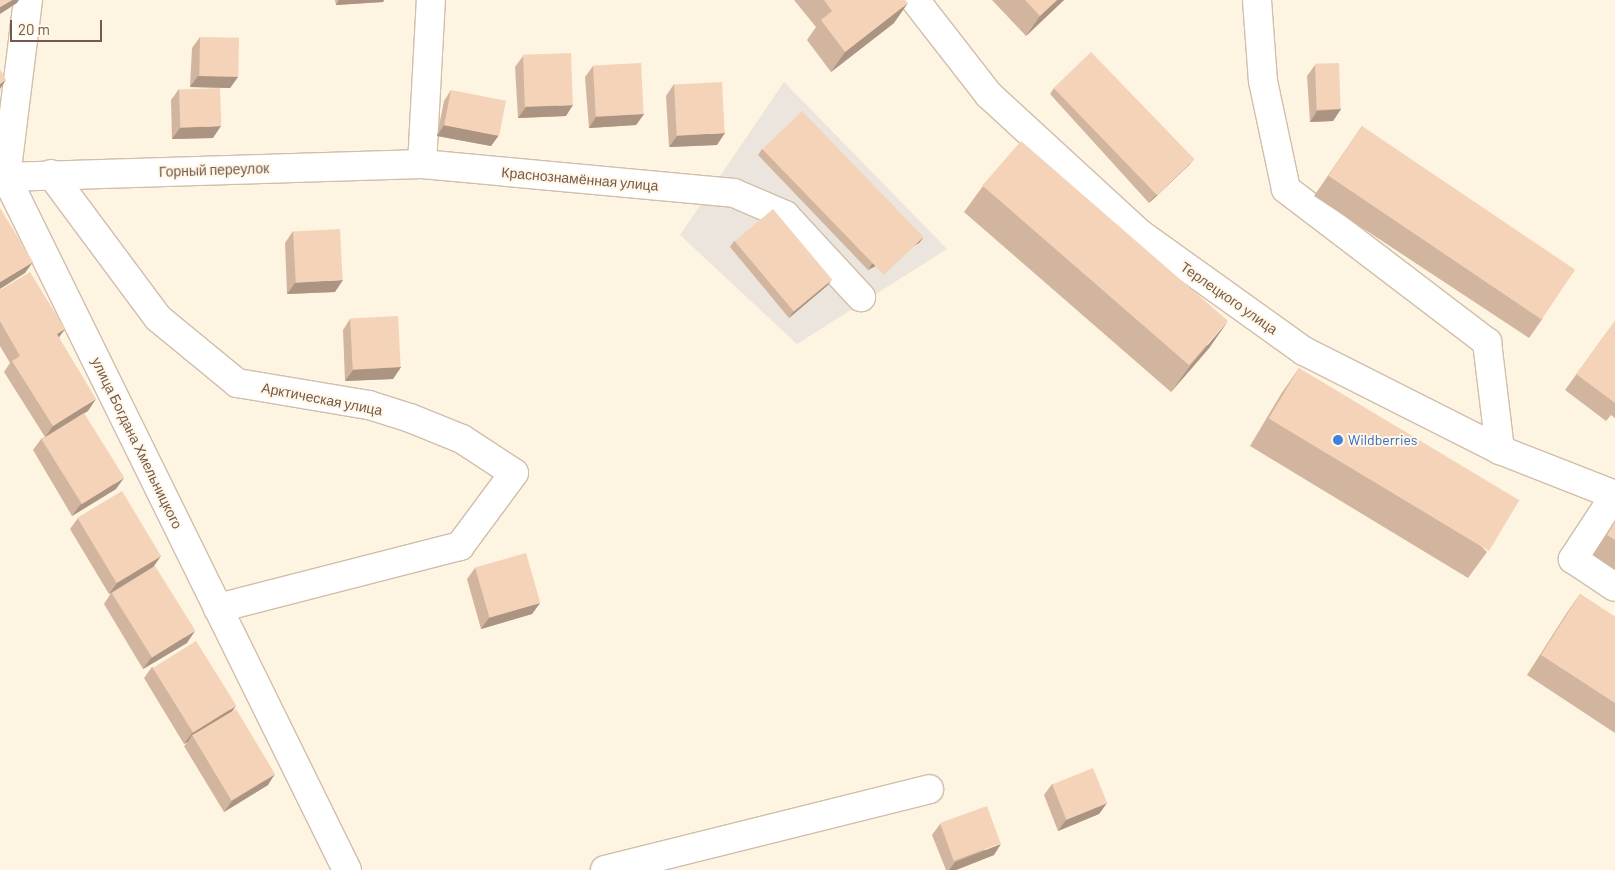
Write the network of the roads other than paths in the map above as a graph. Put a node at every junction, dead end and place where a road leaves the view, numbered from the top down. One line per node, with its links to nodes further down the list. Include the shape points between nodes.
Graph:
1 (28, 0): 7 (street)
2 (431, 0): 5 (street)
3 (915, 0): 9 (street, Терлецкого улица, via 990,95 1139,233 1304,350)
4 (1257, 0): 9 (street, via 1263,81 1286,189 1487,342)
5 (422, 164): 6 (street, Горный переулок); 8 (street, Краснознамённая улица, via 734,193 785,214)
6 (50, 174): 7 (street, Горный переулок); 12 (street, Арктическая улица, via 158,318 237,383 370,405 462,439 514,473 460,546)
7 (6, 177): 12 (street, улица Богдана Хмельницкого)
8 (862, 297)
9 (1500, 450): 10 (street, Терлецкого улица)
10 (1615, 495): 11 (street, via 1573,559)
11 (1615, 586)
12 (218, 608): 15 (street, улица Богдана Хмельницкого)
13 (929, 788): 14 (street)
14 (620, 868)
15 (346, 870)

